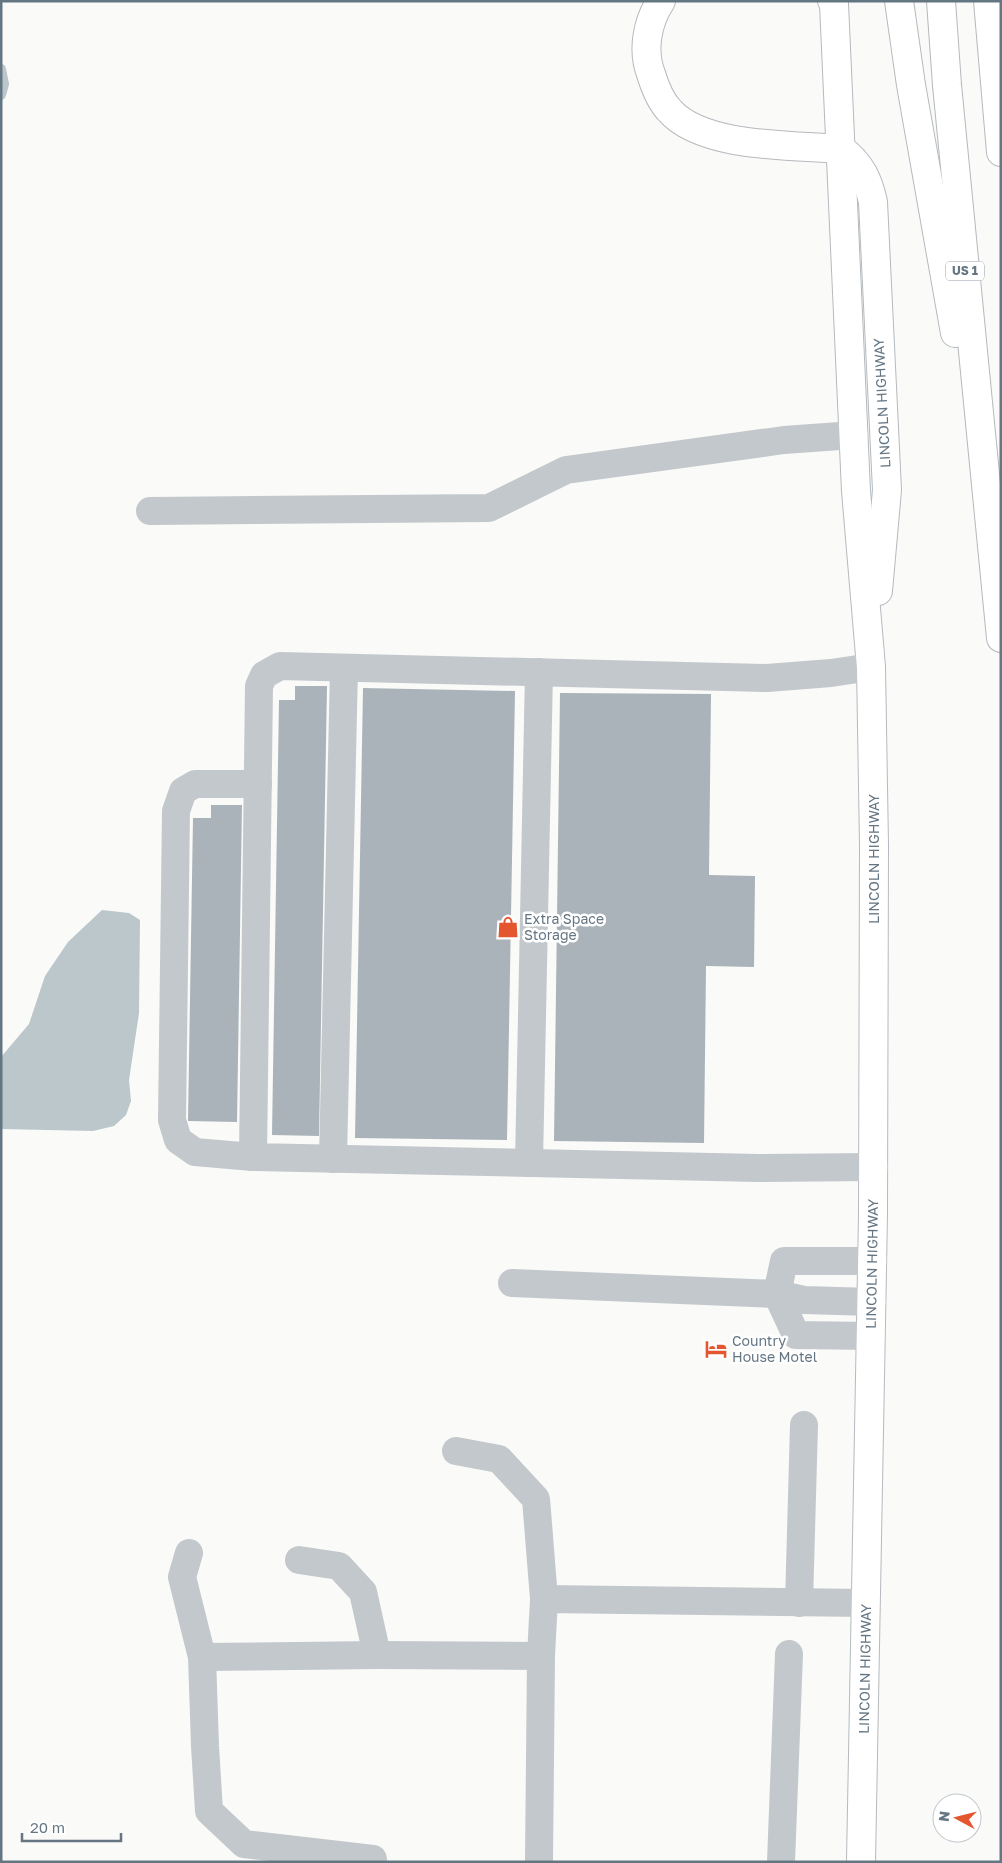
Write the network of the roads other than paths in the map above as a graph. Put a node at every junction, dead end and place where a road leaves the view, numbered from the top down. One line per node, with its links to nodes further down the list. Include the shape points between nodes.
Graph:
1 (660, 1): 6 (main road, via 649,28 646,48 657,92 670,111 690,126 714,136)
2 (899, 1): 10 (main road)
3 (941, 1): 10 (main road, US 1)
4 (988, 1): 7 (main road)
5 (833, 2): 6 (main road, LINCOLN HIGHWAY)
6 (841, 149): 8 (main road, LINCOLN HIGHWAY); 12 (main road, LINCOLN HIGHWAY, via 862,169 873,202 886,490)
7 (1001, 152)
8 (854, 435): 9 (lane, via 784,440 566,470 489,508); 12 (main road, LINCOLN HIGHWAY)
9 (150, 511)
10 (991, 540): 11 (main road, US 1)
11 (1001, 638)
12 (871, 667): 14 (lane, via 766,678); 19 (main road, LINCOLN HIGHWAY)
13 (344, 668): 14 (lane); 15 (lane, via 280,666 264,674 259,686); 17 (lane)
14 (538, 672): 18 (lane)
15 (258, 784): 16 (lane); 16 (lane, via 195,784 183,791 176,811 172,1120 178,1140 195,1152)
16 (253, 1157): 17 (lane)
17 (333, 1158): 18 (lane)
18 (529, 1163): 19 (lane)
19 (874, 1167): 20 (main road, LINCOLN HIGHWAY)
20 (873, 1261): 22 (lane, via 784,1261); 23 (main road, LINCOLN HIGHWAY)
21 (512, 1282): 22 (lane)
22 (777, 1294): 23 (lane, via 804,1300); 24 (lane, via 796,1335)
23 (872, 1302): 24 (main road, LINCOLN HIGHWAY)
24 (871, 1336): 31 (main road, LINCOLN HIGHWAY)
25 (804, 1424): 30 (lane)
26 (456, 1451): 29 (lane, via 500,1459 536,1499)
27 (189, 1553): 35 (lane, via 182,1577)
28 (299, 1560): 33 (lane, via 338,1566 363,1592)
29 (544, 1599): 30 (lane); 34 (lane)
30 (799, 1603): 31 (lane)
31 (866, 1603): 39 (main road, LINCOLN HIGHWAY)
32 (789, 1654): 38 (lane)
33 (377, 1655): 34 (lane); 35 (lane)
34 (541, 1656): 37 (lane)
35 (202, 1657): 36 (lane, via 209,1811 244,1844)
36 (373, 1860)
37 (539, 1862)
38 (781, 1862)
39 (861, 1862)

